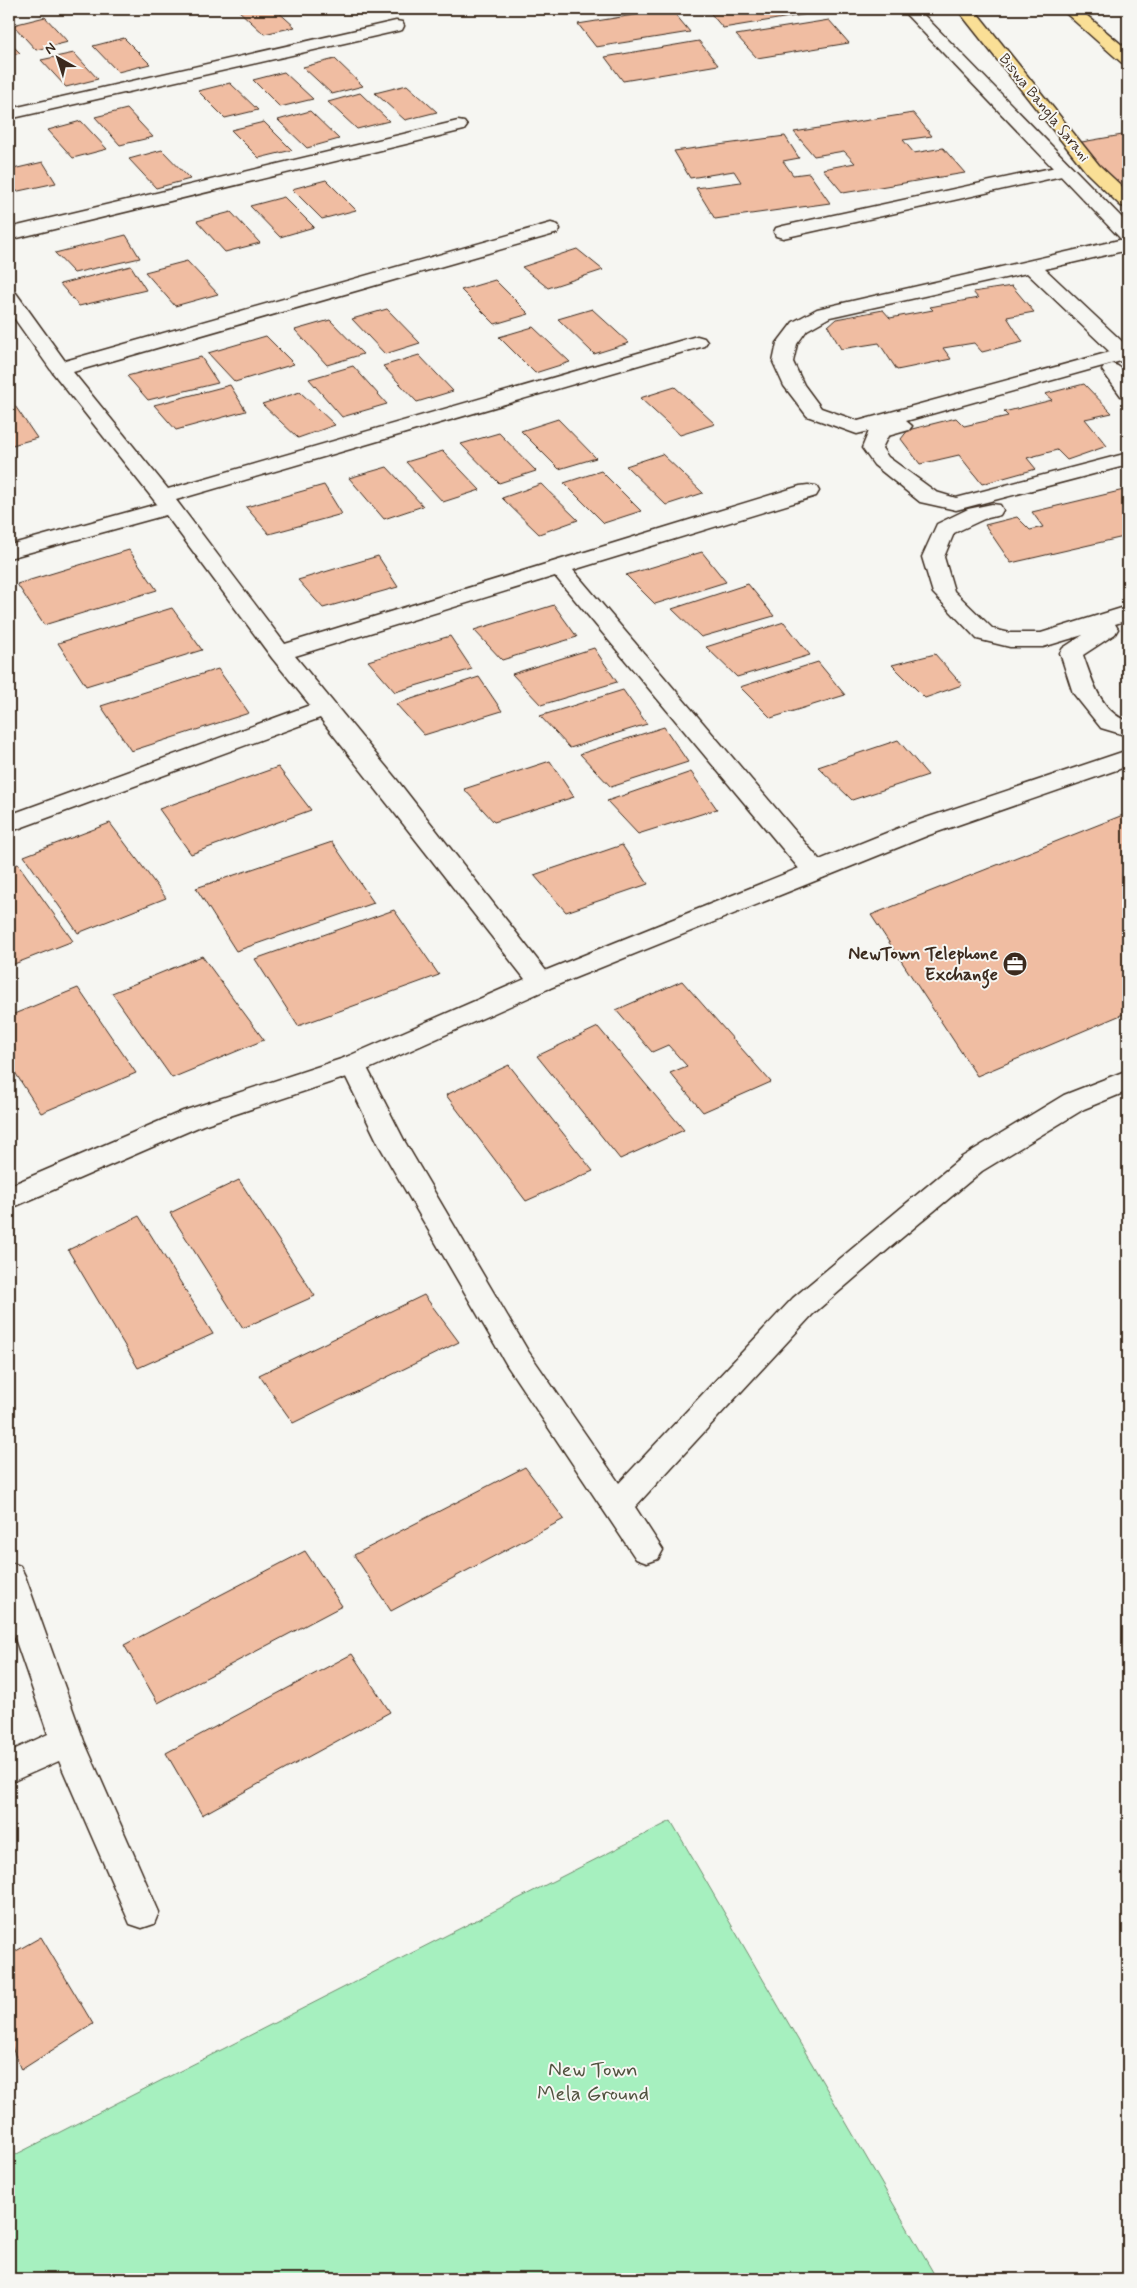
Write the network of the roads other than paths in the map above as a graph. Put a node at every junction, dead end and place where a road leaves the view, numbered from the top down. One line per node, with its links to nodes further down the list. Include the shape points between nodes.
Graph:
1 (909, 9): 9 (street)
2 (966, 9): 8 (main road, Biswa Bangla Sarani)
3 (1070, 9): 5 (main road)
4 (396, 26): 6 (street)
5 (1128, 60)
6 (9, 114)
7 (458, 126): 14 (street)
8 (1093, 169): 10 (main road); 11 (main road, Biswa Bangla Sarani)
9 (1066, 170): 10 (street); 13 (street)
10 (1088, 194): 15 (street)
11 (1128, 202)
12 (551, 229): 21 (street)
13 (783, 232)
14 (9, 234)
15 (1128, 235)
16 (1128, 244): 17 (street)
17 (1041, 265): 20 (street); 20 (street, via 824,313 800,326 787,343 783,362 794,386 814,412 857,428)
18 (9, 297): 21 (street)
19 (697, 342): 26 (street)
20 (1123, 361): 22 (street); 23 (street, via 879,432 872,448 881,461 928,497 956,504)
21 (60, 369): 26 (street)
22 (1128, 392)
23 (1128, 459)
24 (1128, 472): 29 (street, via 976,514 945,529 933,557 944,593 985,634 1010,640 1043,640)
25 (808, 491): 28 (street)
26 (167, 502): 27 (street); 31 (street)
27 (9, 552)
28 (558, 566): 31 (street); 36 (street)
29 (1128, 613)
30 (1128, 622): 33 (street, via 1103,630 1071,653 1085,693 1109,723)
31 (280, 653): 32 (street)
32 (324, 708): 35 (street); 37 (street)
33 (1128, 729)
34 (1128, 758): 36 (street, via 920,829)
35 (9, 824)
36 (815, 871): 37 (street)
37 (541, 982): 38 (street)
38 (353, 1065): 40 (street, via 194,1118); 41 (street, via 408,1171 518,1359)
39 (1128, 1080): 41 (street, via 1074,1102 972,1164 882,1238 803,1306)
40 (9, 1198)
41 (617, 1505): 42 (street)
42 (647, 1550)
43 (9, 1576): 44 (street)
44 (67, 1742): 45 (street); 46 (street)
45 (9, 1768)
46 (142, 1912)

